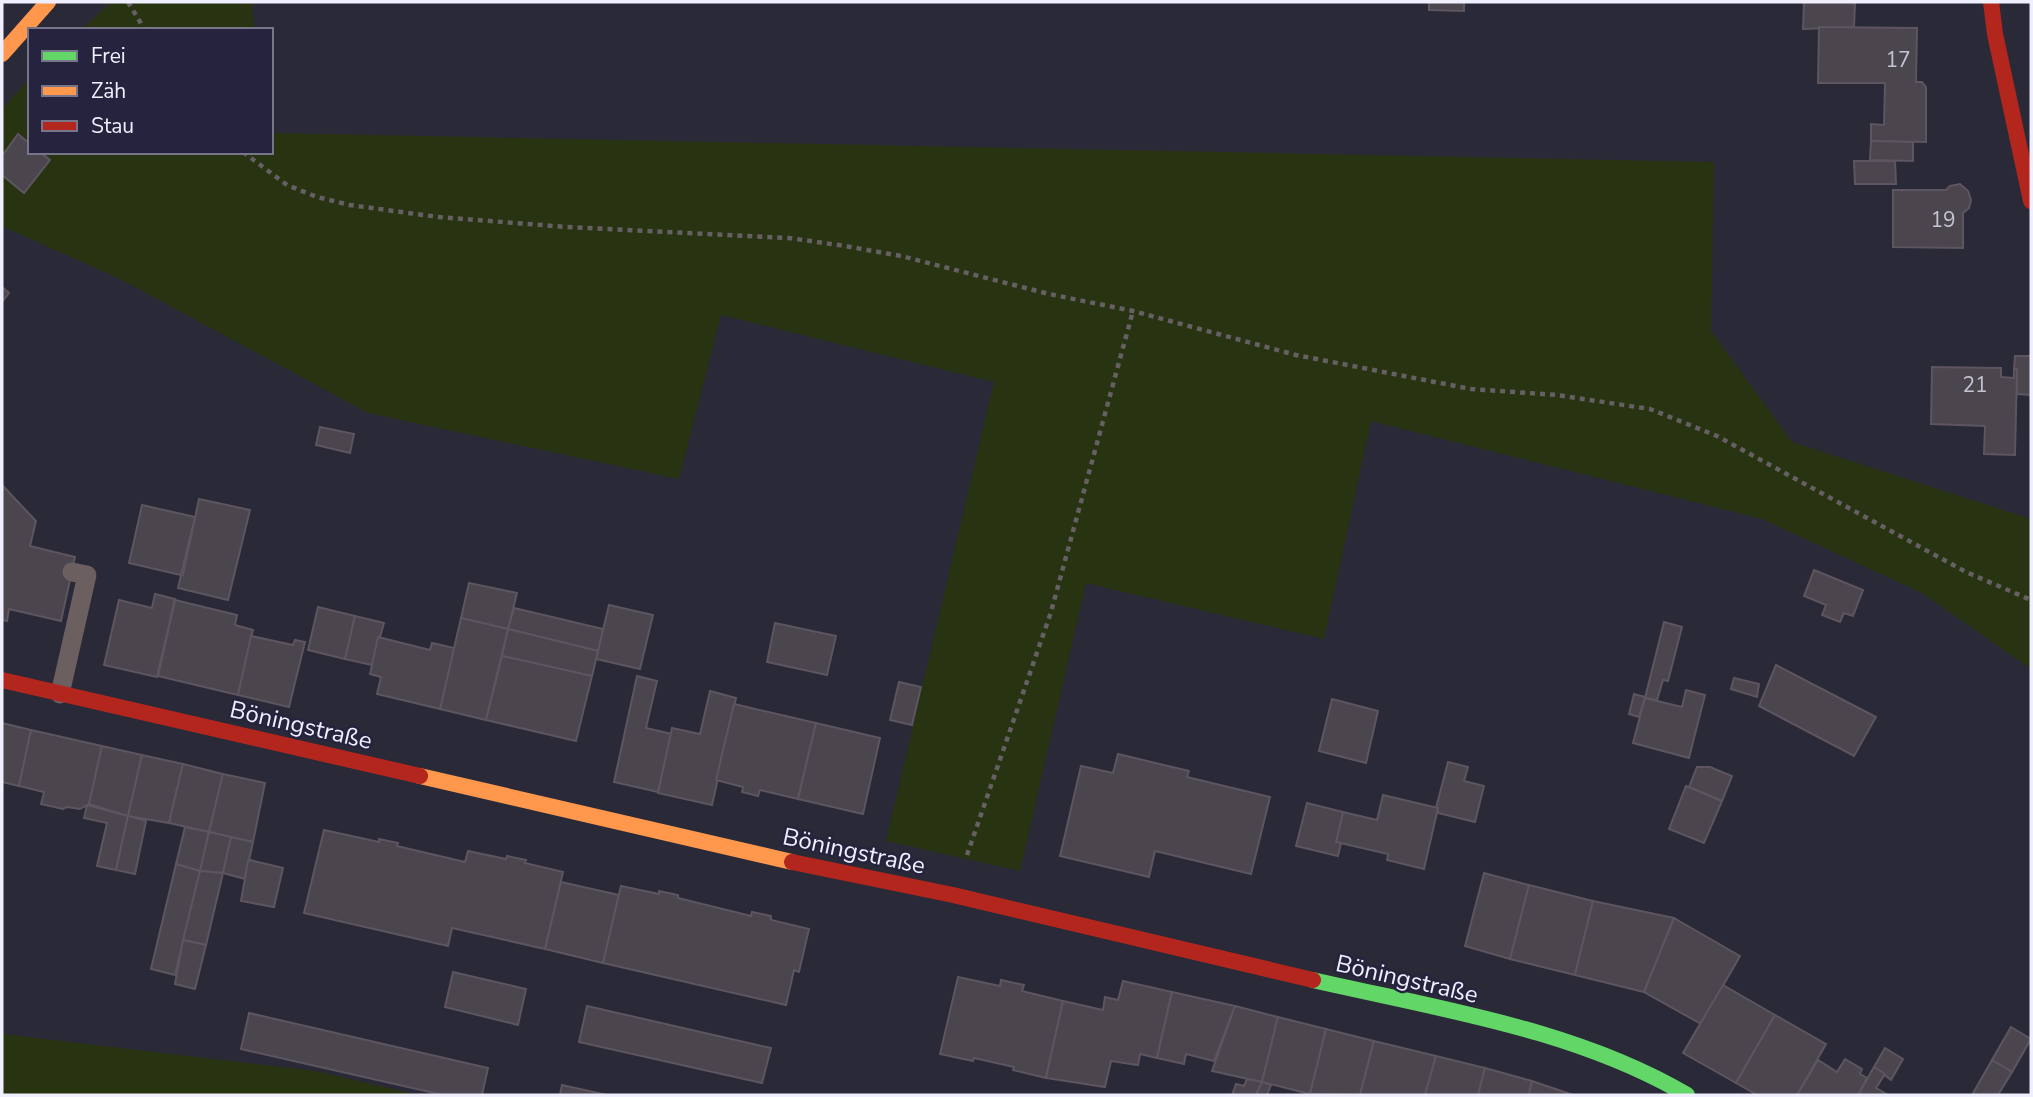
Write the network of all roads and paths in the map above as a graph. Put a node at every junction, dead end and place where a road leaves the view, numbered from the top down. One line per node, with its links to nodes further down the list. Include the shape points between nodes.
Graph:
1 (48, 2): 5 (street)
2 (128, 2): 4 (path)
3 (1991, 2): 7 (street)
4 (144, 28)
5 (2, 54)
6 (246, 154): 8 (path, via 287,185 350,205 567,227 789,238 901,256)
7 (2031, 201)
8 (1133, 311): 10 (path, via 1296,355 1471,389 1557,395 1650,409 1717,436 1966,572); 13 (path, via 1051,612)
9 (72, 572): 12 (lane, via 87,575)
10 (2031, 600)
11 (2, 680): 12 (street, Böningstraße)
12 (60, 694): 13 (street, Böningstraße)
13 (953, 895): 14 (street, Böningstraße, via 1526,1030 1604,1054)
14 (1687, 1095)

